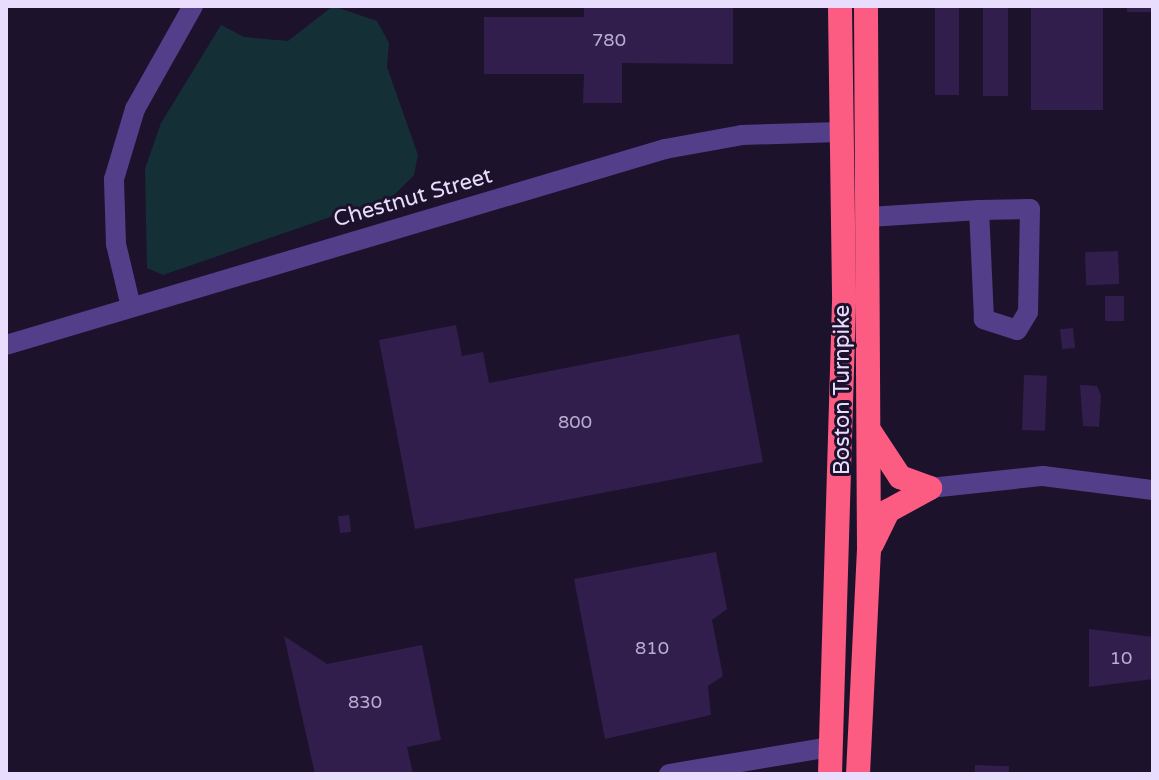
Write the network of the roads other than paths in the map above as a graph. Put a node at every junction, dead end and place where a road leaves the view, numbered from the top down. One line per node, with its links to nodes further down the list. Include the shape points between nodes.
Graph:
1 (193, 6): 7 (street, via 135,109 114,179 116,244)
2 (840, 6): 4 (highway, Boston Turnpike)
3 (866, 6): 6 (highway, Boston Turnpike)
4 (840, 132): 7 (street, Chestnut Street, via 742,135 665,149); 13 (highway, Boston Turnpike, via 843,325)
5 (979, 210): 5 (street, via 1030,209 1028,312 1017,330 984,319); 6 (street)
6 (869, 217): 9 (highway, Boston Turnpike)
7 (131, 307): 8 (street, Chestnut Street)
8 (6, 345)
9 (869, 427): 10 (highway, via 889,466); 12 (highway, Boston Turnpike)
10 (930, 488): 11 (street, via 1043,476); 12 (highway, via 888,511)
11 (1153, 490)
12 (869, 550): 16 (highway, Boston Turnpike)
13 (831, 747): 14 (street); 15 (highway, Boston Turnpike)
14 (669, 774)
15 (830, 774)
16 (858, 774)

